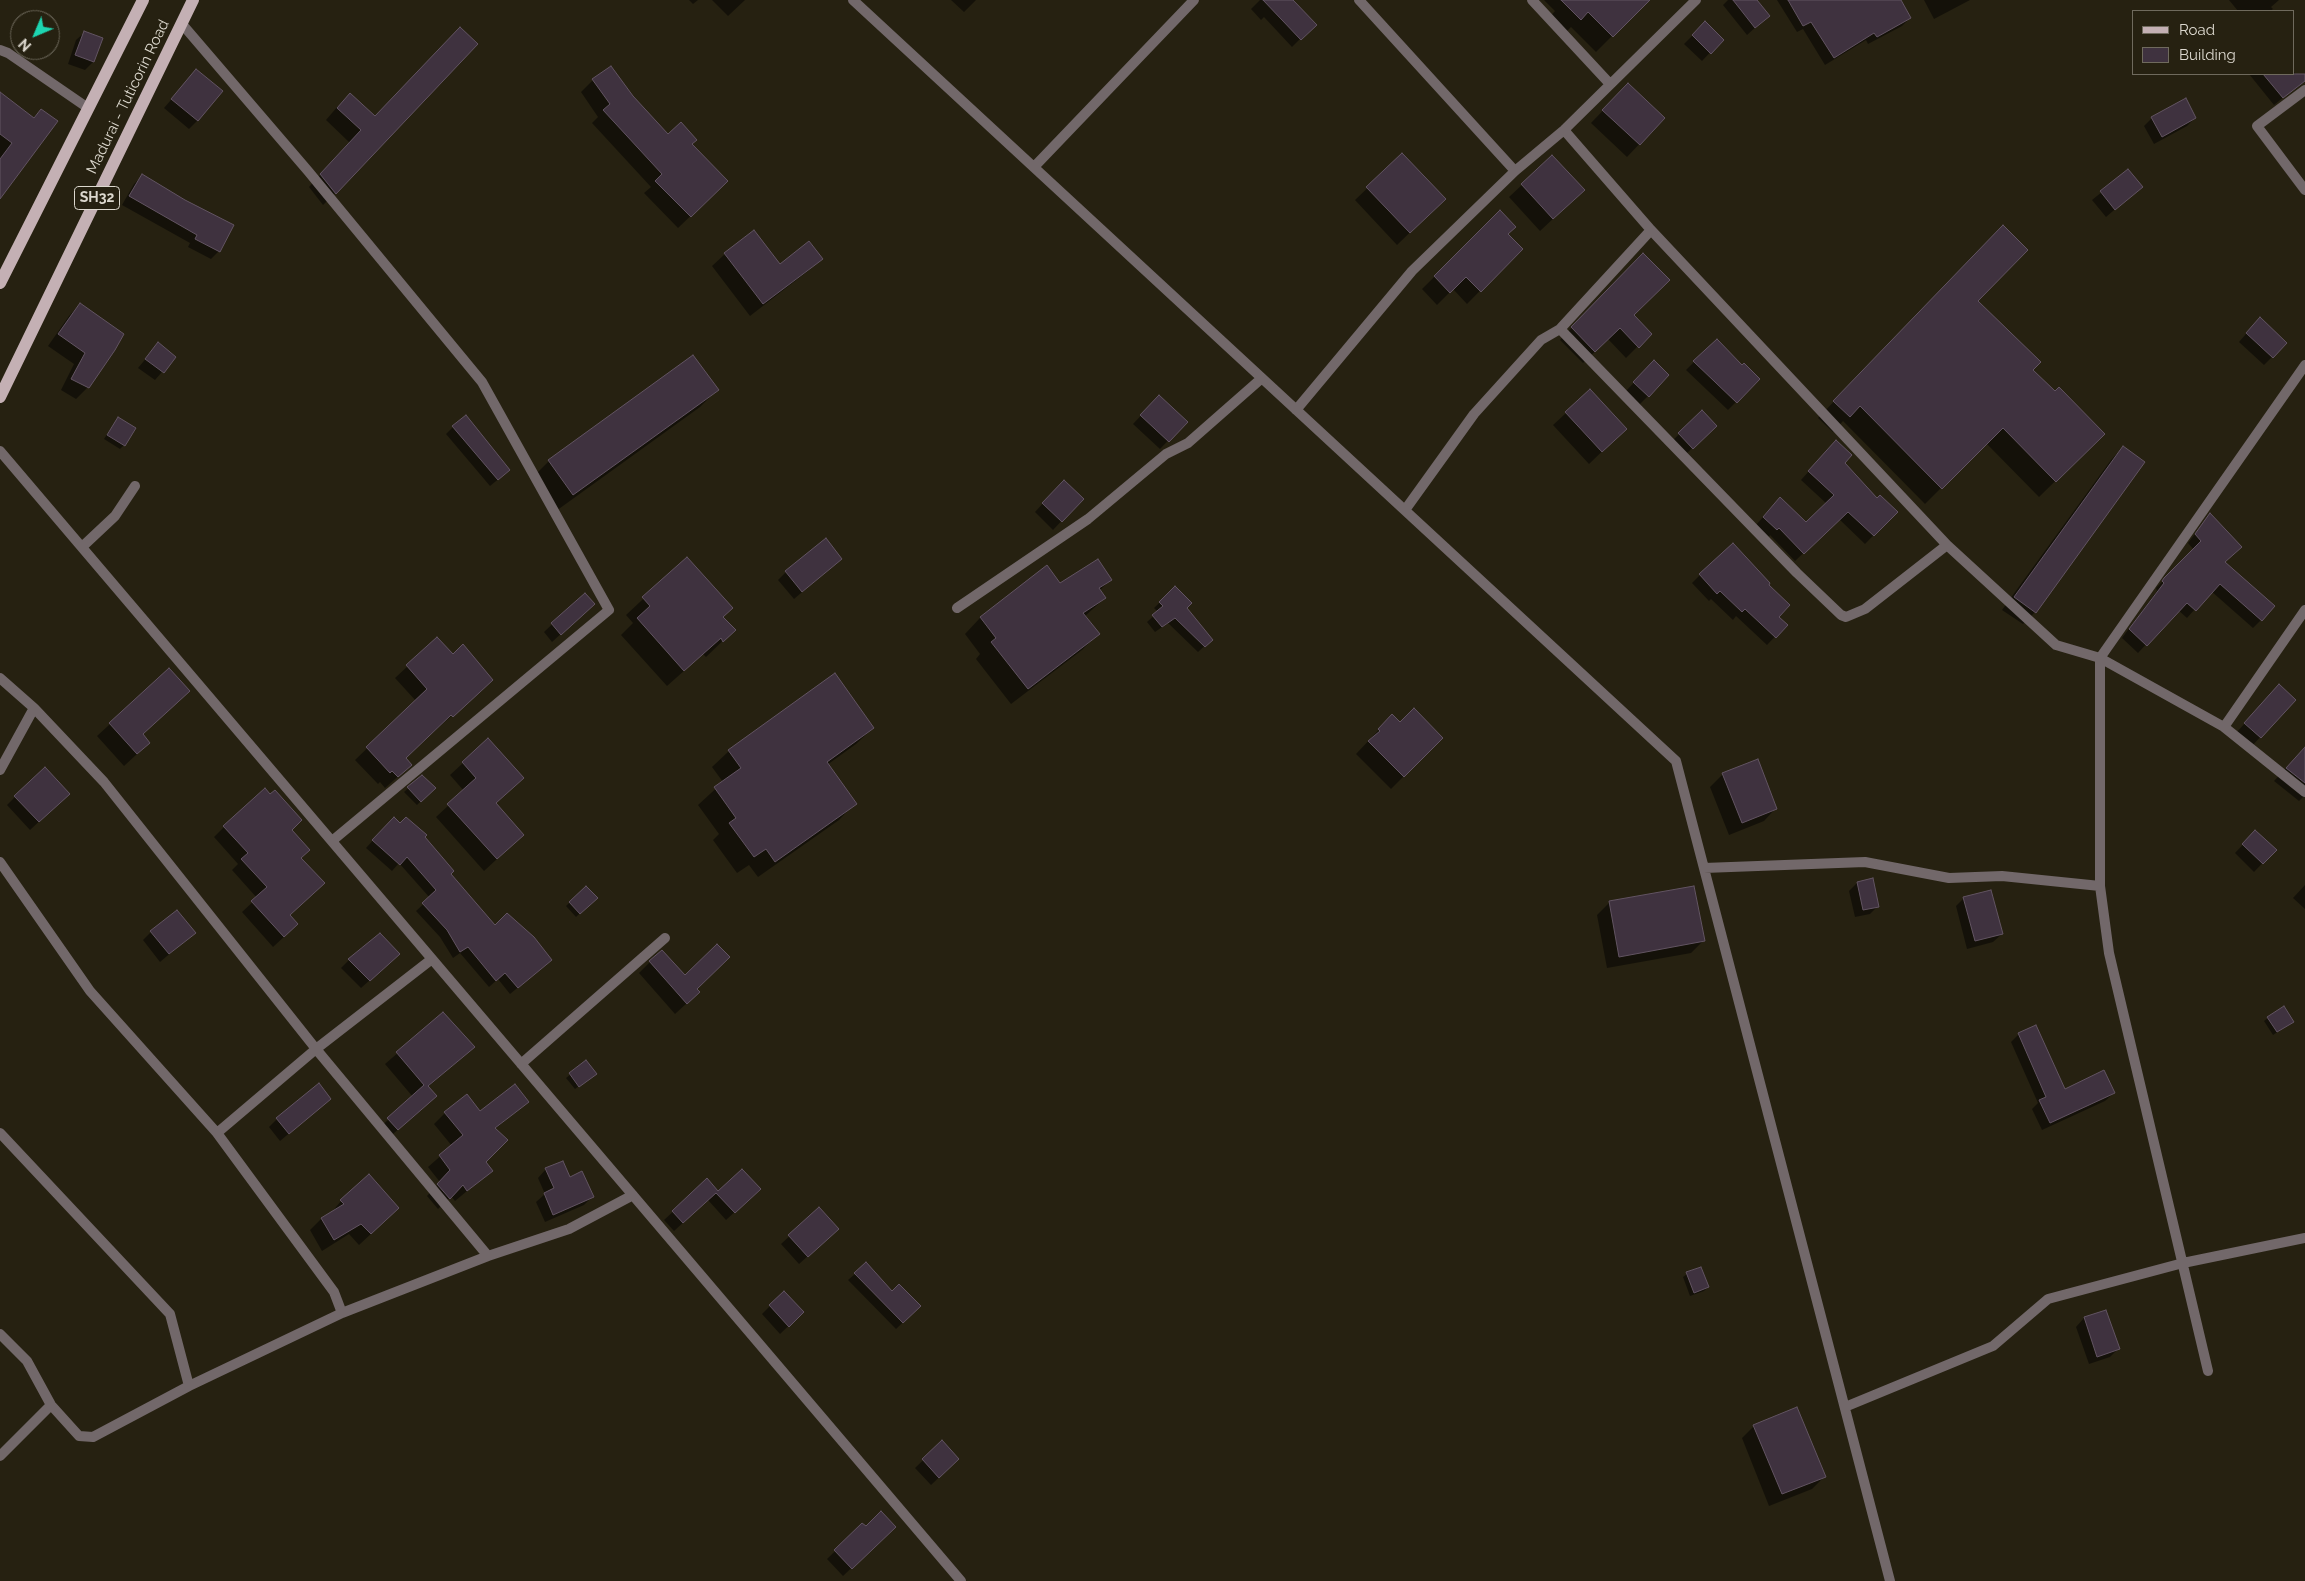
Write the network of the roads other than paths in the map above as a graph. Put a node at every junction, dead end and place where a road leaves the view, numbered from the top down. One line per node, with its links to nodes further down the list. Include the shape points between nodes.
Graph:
1 (143, 0): 12 (main road, Madurai - Tuticorin Road)
2 (193, 0): 8 (main road, Madurai - Tuticorin Road / SH32)
3 (853, 0): 14 (street)
4 (1194, 0): 14 (street)
5 (1359, 0): 15 (street)
6 (1532, 0): 10 (street)
7 (1696, 0): 10 (street)
8 (182, 24): 22 (main road, Madurai - Tuticorin Road / SH32); 37 (street, via 482,382 609,610)
9 (0, 50): 12 (street)
10 (1610, 84): 13 (street)
11 (2305, 90): 16 (street, via 2257,126)
12 (88, 108): 18 (main road, Madurai - Tuticorin Road)
13 (1564, 130): 15 (street); 17 (street)
14 (1034, 167): 21 (street)
15 (1515, 171): 23 (street, via 1412,271)
16 (2305, 190)
17 (1651, 230): 19 (street); 27 (street)
18 (0, 283)
19 (1560, 329): 26 (street, via 1541,340 1474,414); 27 (street, via 1841,615 1846,617 1865,609)
20 (2305, 365): 31 (street)
21 (1262, 378): 23 (street); 29 (street, via 1188,443 1166,454 1088,519)
22 (0, 397)
23 (1296, 410): 26 (street)
24 (0, 451): 28 (street)
25 (135, 486): 28 (street, via 114,516)
26 (1405, 510): 39 (street, via 1676,760)
27 (1947, 545): 31 (street, via 2056,645)
28 (82, 547): 37 (street)
29 (956, 608)
30 (2305, 610): 34 (street)
31 (2100, 658): 34 (street); 40 (street)
32 (0, 678): 33 (street)
33 (34, 708): 35 (street); 43 (street, via 104,782)
34 (2224, 727): 36 (street)
35 (0, 770)
36 (2305, 792)
37 (332, 841): 42 (street)
38 (0, 862): 46 (street, via 90,991)
39 (1704, 868): 40 (street, via 1865,862 1949,878 2002,876); 56 (street)
40 (2100, 886): 50 (street, via 2109,953)
41 (665, 938): 44 (street)
42 (432, 959): 43 (street); 44 (street)
43 (316, 1049): 46 (street); 49 (street)
44 (521, 1064): 47 (street)
45 (0, 1133): 54 (street, via 170,1314)
46 (217, 1133): 51 (street, via 334,1292)
47 (633, 1195): 49 (street, via 569,1229); 58 (street)
48 (2305, 1238): 50 (street)
49 (488, 1256): 51 (street)
50 (2183, 1263): 53 (street); 56 (street, via 2048,1299 1993,1346)
51 (342, 1313): 54 (street)
52 (0, 1334): 55 (street, via 27,1361)
53 (2208, 1371)
54 (189, 1386): 55 (street, via 92,1437 79,1436)
55 (51, 1405): 57 (street)
56 (1844, 1406): 59 (street)
57 (0, 1456)
58 (961, 1581)
59 (1890, 1581)

